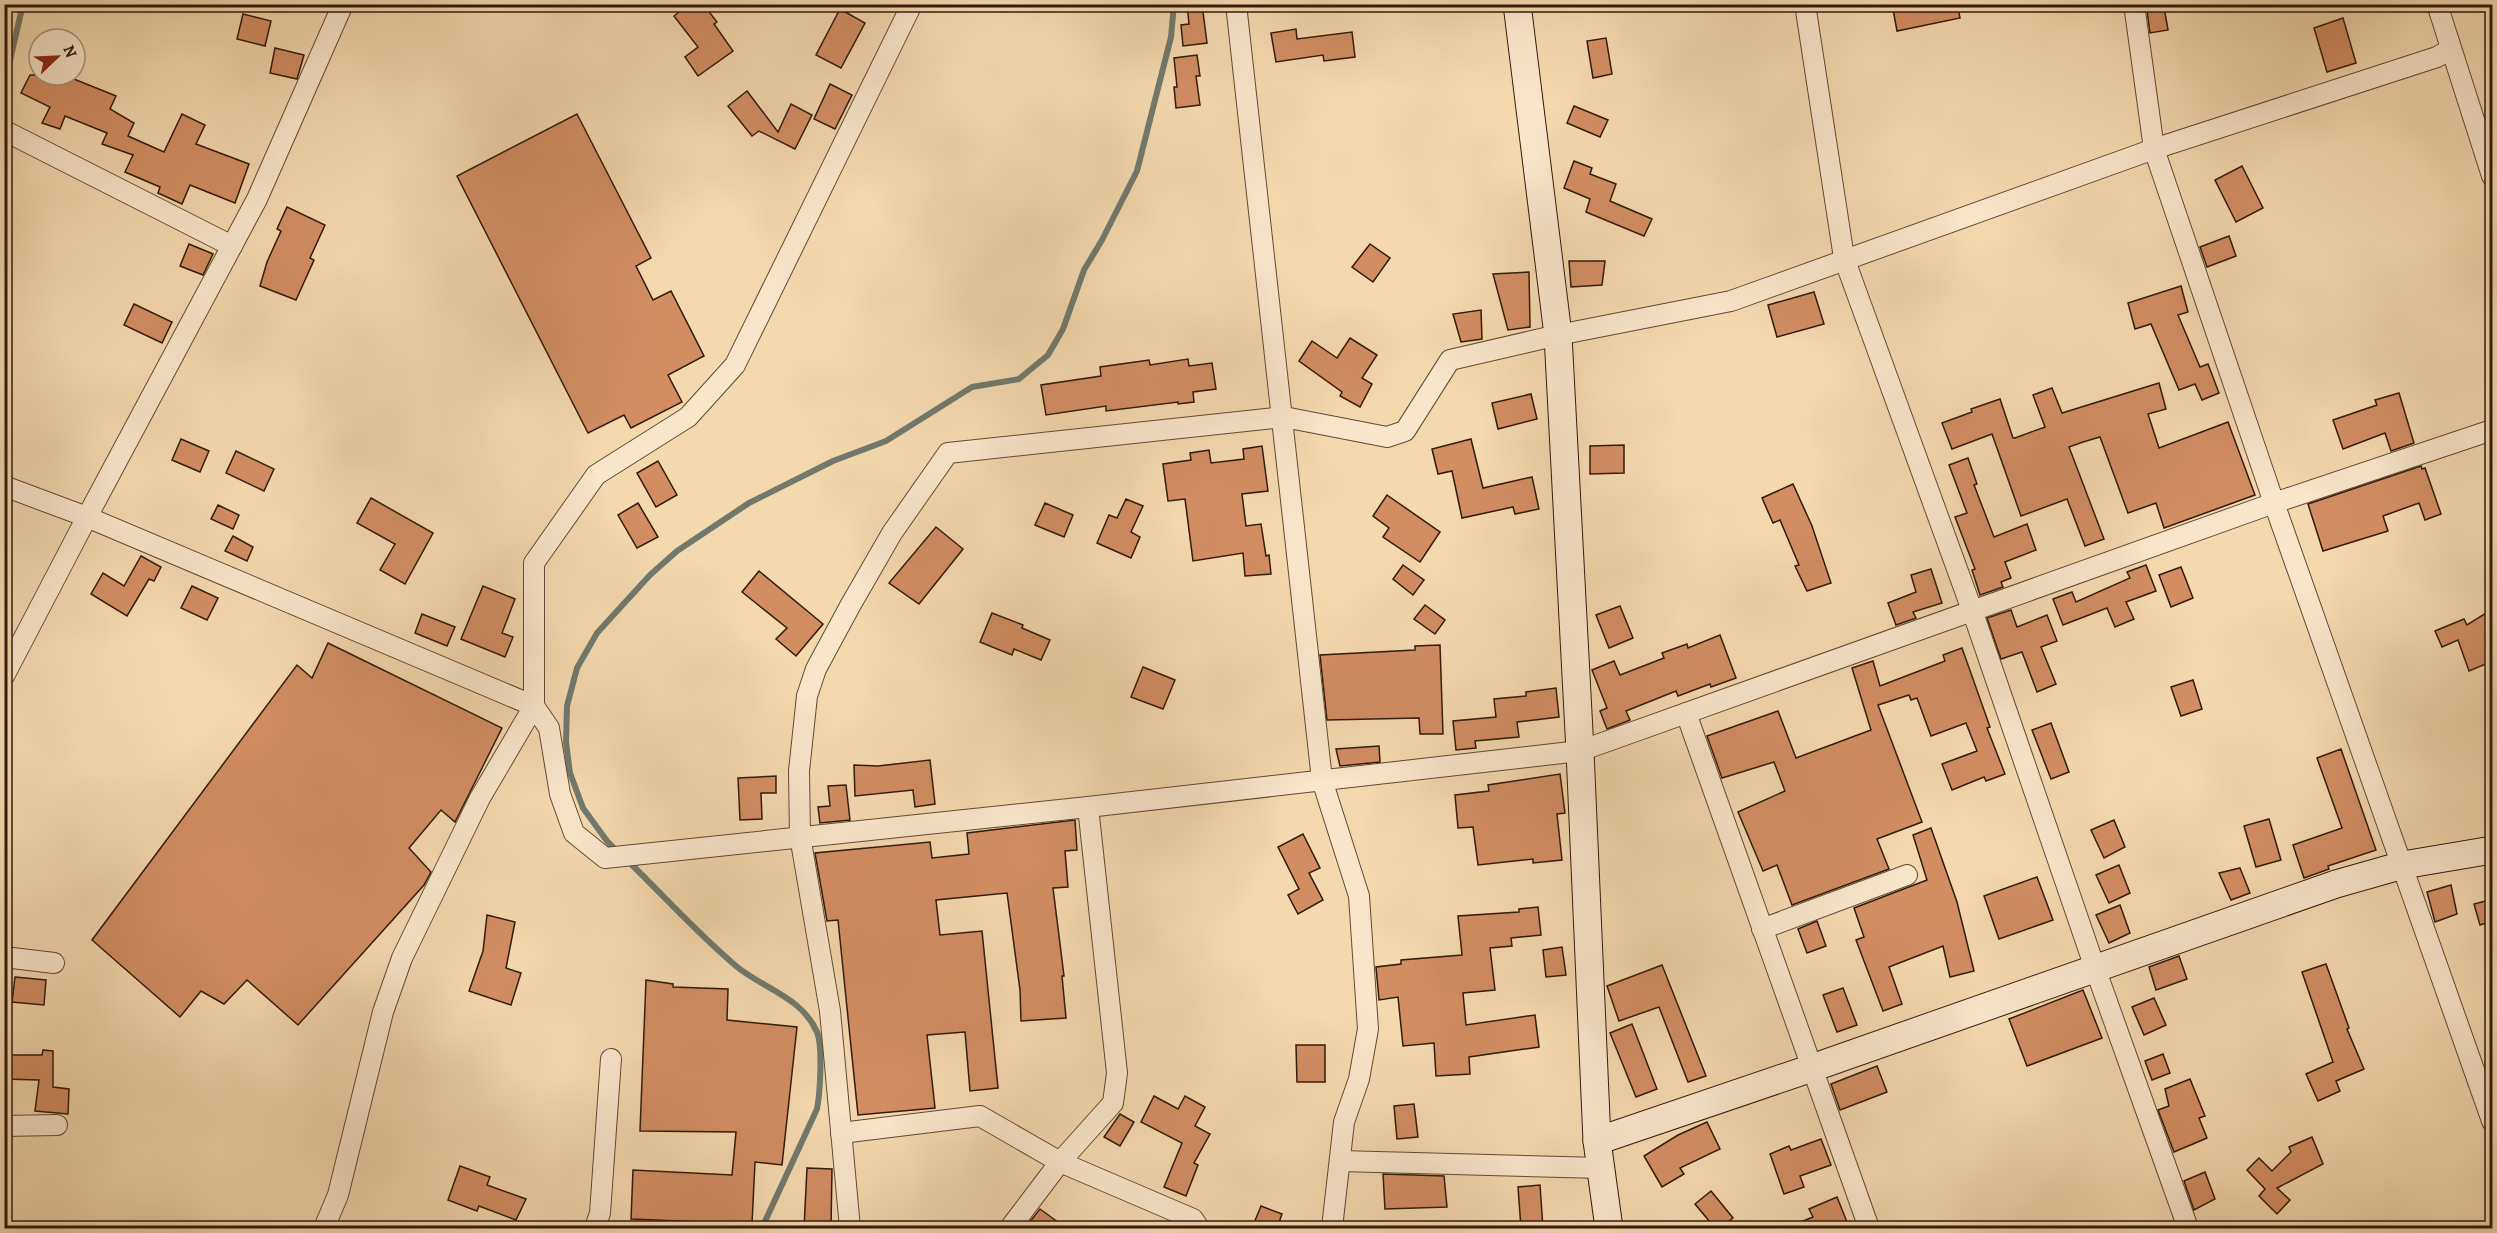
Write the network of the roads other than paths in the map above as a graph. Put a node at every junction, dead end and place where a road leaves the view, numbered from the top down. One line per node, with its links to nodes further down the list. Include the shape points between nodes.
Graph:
1 (343, 4): 12 (street, via 257,199)
2 (912, 4): 22 (street, via 735,365 688,417 596,475 534,563)
3 (1236, 4): 15 (street)
4 (1517, 4): 14 (street)
5 (1805, 4): 13 (street)
6 (2134, 4): 10 (street)
7 (2437, 4): 8 (street)
8 (2451, 49): 10 (street, via 2437,57); 11 (street)
9 (9, 133): 12 (street)
10 (2154, 149): 13 (street); 18 (street)
11 (2493, 176)
12 (232, 246): 19 (street)
13 (1844, 258): 14 (street, via 1731,301); 20 (street)
14 (1558, 335): 15 (street, via 1450,360 1405,431 1387,437); 24 (street)
15 (1284, 417): 25 (street); 27 (street, via 948,453 892,533 816,669 807,696 799,771)
16 (2493, 430): 18 (street)
17 (4, 486): 19 (street)
18 (2274, 503): 20 (street); 29 (street)
19 (87, 517): 21 (street); 22 (street)
20 (1972, 610): 23 (street); 34 (street)
21 (4, 676)
22 (534, 706): 27 (street, via 549,728 561,794 574,833 605,858); 45 (street, via 480,798 402,958 383,1012 338,1195)
23 (1686, 713): 24 (street); 31 (street)
24 (1580, 751): 25 (street); 41 (street)
25 (1323, 780): 26 (street); 42 (street, via 1359,896 1368,1029 1359,1079 1344,1122)
26 (1088, 807): 27 (street); 43 (street, via 1117,1073 1113,1103)
27 (800, 836): 40 (street, via 830,1011)
28 (2493, 850): 29 (street)
29 (2403, 865): 34 (street, via 2336,884); 37 (street)
30 (1907, 875): 31 (street)
31 (1762, 929): 36 (street)
32 (4, 957): 33 (street)
33 (54, 963)
34 (2095, 968): 36 (street); 53 (street)
35 (611, 1059): 46 (street, via 600,1213)
36 (1812, 1068): 41 (street); 52 (street)
37 (2493, 1120)
38 (57, 1125): 39 (street)
39 (4, 1126)
40 (841, 1132): 43 (street, via 980,1116); 47 (street)
41 (1597, 1141): 44 (street)
42 (1340, 1161): 44 (street); 50 (street)
43 (1060, 1162): 48 (street); 49 (street, via 1193,1219)
44 (1601, 1168): 51 (street)
45 (324, 1228)
46 (595, 1228)
47 (850, 1228)
48 (1010, 1228)
49 (1199, 1228)
50 (1332, 1228)
51 (1609, 1228)
52 (1869, 1228)
53 (2188, 1228)

